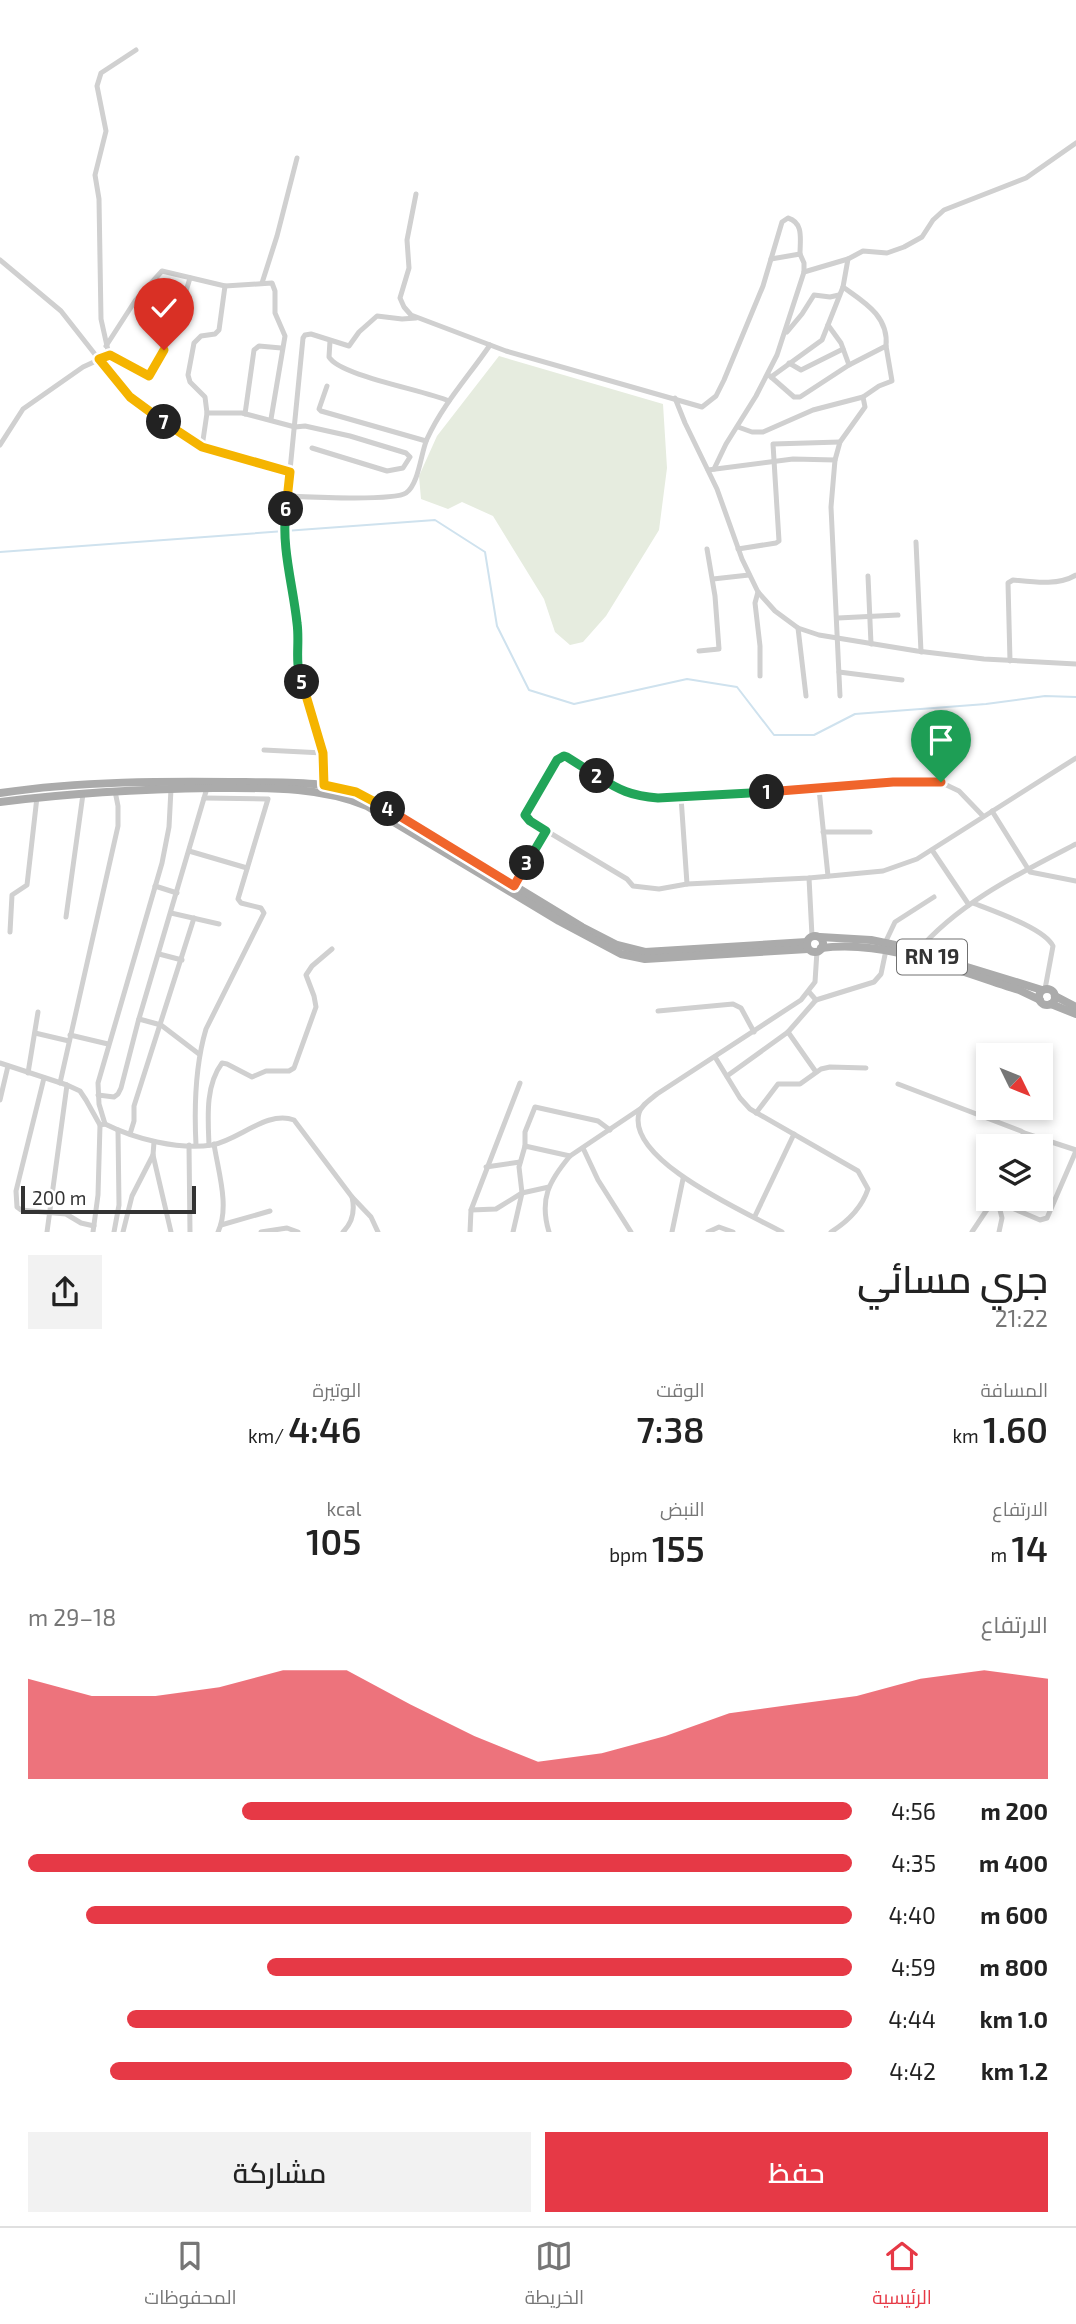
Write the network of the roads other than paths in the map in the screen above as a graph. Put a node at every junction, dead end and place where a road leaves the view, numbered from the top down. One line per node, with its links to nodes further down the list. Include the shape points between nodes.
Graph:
1 (136, 50): 20 (street, via 97,78 106,126 95,174)
2 (1076, 143): 6 (street, via 1026,178 944,209 922,237 904,247 887,253 863,251)
3 (297, 158): 11 (street)
4 (416, 194): 15 (street, via 407,240 409,268 400,298)
5 (800, 254): 7 (street); 7 (street, via 800,228 788,218 782,222); 9 (street)
6 (848, 258): 9 (street); 13 (street)
7 (771, 259): 31 (street, via 716,396 702,407)
8 (0, 260): 25 (street, via 61,311)
9 (804, 272): 17 (street)
10 (190, 278): 12 (street); 20 (street, via 165,271 156,274); 24 (street, via 151,374 144,375)
11 (261, 283): 12 (street); 22 (street, via 275,287 275,313 284,331)
12 (225, 286): 33 (street, via 219,330 194,343 188,375 203,394)
13 (843, 286): 14 (street); 21 (street, via 873,309)
14 (839, 295): 16 (street); 17 (street, via 814,295)
15 (416, 318): 18 (street, via 377,316 349,346); 19 (street)
16 (828, 325): 23 (street); 26 (street, via 822,340)
17 (786, 332): 28 (street)
18 (330, 341): 32 (street, via 329,357 335,364); 36 (street, via 304,336)
19 (490, 345): 31 (street); 32 (street)
20 (106, 346): 24 (street)
21 (886, 346): 27 (street); 30 (street, via 892,381)
22 (281, 348): 34 (street, via 255,348); 35 (street)
23 (843, 349): 26 (street, via 801,370); 27 (street)
24 (110, 355): 25 (street)
25 (99, 359): 40 (street, via 23,409); 41 (street, via 130,397)
26 (789, 363): 28 (street)
27 (849, 365): 28 (street, via 798,398)
28 (769, 375): 37 (street)
29 (327, 386): 38 (street, via 321,411)
30 (863, 397): 37 (street, via 805,413 763,432); 39 (street, via 863,410)
31 (675, 398): 45 (street)
32 (449, 401): 38 (street)
33 (207, 413): 34 (street); 41 (street)
34 (245, 414): 35 (street)
35 (271, 419): 36 (street)
36 (295, 427): 42 (street, via 350,436 410,457 403,468 387,471); 46 (street)
37 (738, 427): 45 (street)
38 (426, 441): 47 (street, via 406,493)
39 (840, 442): 43 (street); 44 (street, via 774,443)
40 (0, 445)
41 (202, 447): 46 (street)
42 (313, 448)
43 (835, 460): 44 (street); 58 (street, via 831,507)
44 (775, 461): 45 (street); 50 (street, via 779,541)
45 (711, 469): 50 (street)
46 (290, 472): 47 (street)
47 (288, 496): 73 (street, via 286,544 298,625 297,664)
48 (916, 542): 63 (street)
49 (707, 549): 54 (street)
50 (738, 549): 51 (street)
51 (749, 575): 54 (street); 55 (street)
52 (1076, 575): 64 (street, via 1008,583)
53 (868, 576): 57 (street)
54 (713, 579): 62 (street, via 719,649)
55 (758, 592): 59 (street); 67 (street)
56 (898, 615): 57 (street)
57 (869, 617): 58 (street); 61 (street)
58 (838, 618): 60 (street)
59 (798, 628): 60 (street); 69 (street)
60 (837, 639): 61 (street); 66 (street)
61 (871, 644): 63 (street)
62 (699, 651)
63 (921, 652): 64 (street)
64 (1010, 661): 65 (street)
65 (1076, 664)
66 (839, 672): 68 (street); 70 (street)
67 (760, 676)
68 (902, 680)
69 (806, 696)
70 (840, 696)
71 (934, 737): 75 (street)
72 (264, 750): 73 (street)
73 (323, 753): 77 (street)
74 (1076, 758): 87 (street)
75 (941, 782): 79 (street); 88 (street, via 959,791)
76 (171, 786): 77 (main road, RN 19); 78 (main road, RN 19); 80 (main road, RN 19); 82 (main road, RN 19); 101 (street, via 166,844)
77 (320, 787): 78 (main road, RN 19); 102 (main road, RN 19, via 369,802)
78 (207, 788): 85 (street)
79 (819, 789): 84 (street); 90 (street)
80 (115, 791): 83 (main road, RN 19); 131 (street, via 118,826)
81 (0, 793): 82 (main road, RN 19)
82 (34, 794): 83 (main road, RN 19); 86 (main road, RN 19); 110 (street, via 27,885 12,895)
83 (83, 794): 107 (street)
84 (681, 797): 89 (street, via 625,793 564,756 557,760 525,815); 100 (street)
85 (204, 798): 94 (street); 95 (street, via 268,799)
86 (0, 802)
87 (992, 811): 88 (street); 96 (street)
88 (983, 816): 93 (street)
89 (546, 831): 100 (street, via 634,886 659,889); 102 (street)
90 (823, 832): 91 (street); 97 (street)
91 (870, 832)
92 (1076, 844): 96 (street)
93 (932, 849): 97 (street, via 906,864 883,870); 105 (street)
94 (189, 851): 95 (street); 103 (street)
95 (247, 868): 133 (street, via 237,899 264,913 206,1029)
96 (1028, 870): 99 (street); 105 (street)
97 (828, 876): 98 (street)
98 (809, 878): 100 (street); 111 (street)
99 (1076, 881)
100 (687, 884)
101 (155, 886): 103 (street); 132 (street)
102 (512, 888): 111 (main road, RN 19, via 611,949 638,959)
103 (177, 893): 106 (street)
104 (934, 897): 112 (street, via 895,922)
105 (971, 904): 114 (street, via 934,932); 117 (street, via 1051,942)
106 (171, 913): 108 (street); 115 (street)
107 (66, 917)
108 (194, 918): 109 (street); 116 (street)
109 (219, 924)
110 (10, 932)
111 (814, 944): 112 (main road, RN 19); 118 (street, via 817,971)
112 (886, 946): 114 (main road, RN 19); 119 (street, via 881,974 874,982); 120 (main road, RN 19)
113 (332, 949): 157 (street, via 306,975 316,1007 293,1068 252,1077 222,1063 208,1102)
114 (917, 952): 117 (main road, RN 19)
115 (159, 954): 116 (street); 126 (street)
116 (181, 960): 127 (street)
117 (1044, 990): 120 (main road); 121 (main road, via 1052,991)
118 (809, 992): 119 (street); 128 (street)
119 (816, 1000): 129 (street)
120 (1040, 1000): 121 (main road, via 1043,1004)
121 (1053, 1000): 122 (main road); 125 (main road)
122 (1076, 1007)
123 (658, 1011): 128 (street, via 733,1004 741,1008)
124 (38, 1012): 130 (street)
125 (1076, 1014)
126 (139, 1019): 127 (street); 145 (street, via 118,1094)
127 (161, 1025): 133 (street); 153 (street, via 134,1106)
128 (754, 1032): 134 (street)
129 (788, 1032): 138 (street); 140 (street)
130 (35, 1033): 131 (street); 139 (street)
131 (69, 1038): 132 (street); 143 (street)
132 (108, 1044): 145 (street)
133 (199, 1054): 156 (street)
134 (715, 1057): 140 (street); 147 (street)
135 (0, 1063): 136 (street)
136 (8, 1066): 139 (street); 146 (street)
137 (866, 1068): 138 (street, via 837,1066)
138 (816, 1072): 148 (street, via 800,1084 778,1084)
139 (28, 1073): 141 (street)
140 (727, 1076): 148 (street)
141 (44, 1078): 143 (street); 175 (street, via 16,1207)
142 (520, 1083): 164 (street)
143 (63, 1084): 149 (street, via 83,1096); 175 (street)
144 (898, 1084): 152 (street)
145 (98, 1095): 149 (street)
146 (0, 1100)
147 (641, 1108): 151 (street); 165 (street, via 640,1132)
148 (756, 1113): 154 (street)
149 (102, 1124): 150 (street); 179 (street)
150 (118, 1130): 153 (street); 182 (street, via 119,1205)
151 (610, 1130): 158 (street, via 598,1121 535,1107); 159 (street)
152 (1024, 1133): 160 (street)
153 (130, 1134): 155 (street)
154 (794, 1134): 177 (street); 180 (street, via 858,1171 868,1189 861,1205)
155 (154, 1142): 156 (street); 161 (street)
156 (193, 1145): 157 (street); 185 (street)
157 (211, 1145): 168 (street, via 286,1117 294,1120); 178 (street, via 223,1208)
158 (525, 1146): 162 (street); 163 (street)
159 (583, 1147): 162 (street); 194 (street)
160 (1076, 1151): 169 (street)
161 (153, 1155): 183 (street, via 132,1196); 184 (street)
162 (570, 1156): 166 (street)
163 (520, 1161): 164 (street); 167 (street)
164 (486, 1167): 170 (street)
165 (683, 1179): 177 (street); 195 (street)
166 (549, 1187): 167 (street); 193 (street, via 544,1212)
167 (522, 1193): 170 (street, via 495,1209); 192 (street)
168 (352, 1197): 189 (street, via 352,1218); 190 (street)
169 (1053, 1205)
170 (471, 1210): 191 (street)
171 (987, 1211): 199 (street)
172 (1000, 1211): 200 (street)
173 (1020, 1211): 174 (street, via 1044,1220)
174 (1050, 1211)
175 (49, 1212): 179 (street, via 66,1214); 181 (street)
176 (270, 1212): 178 (street)
177 (755, 1216): 198 (street)
178 (221, 1225): 186 (street)
179 (93, 1229)
180 (833, 1231)
181 (47, 1232)
182 (114, 1232)
183 (123, 1232)
184 (171, 1232)
185 (190, 1232)
186 (218, 1232)
187 (261, 1232): 188 (street, via 288,1228)
188 (298, 1232)
189 (343, 1232)
190 (378, 1232)
191 (470, 1232)
192 (513, 1232)
193 (549, 1232)
194 (631, 1232)
195 (672, 1232)
196 (708, 1232): 197 (street, via 719,1227)
197 (733, 1232)
198 (782, 1232)
199 (972, 1232)
200 (999, 1232)

